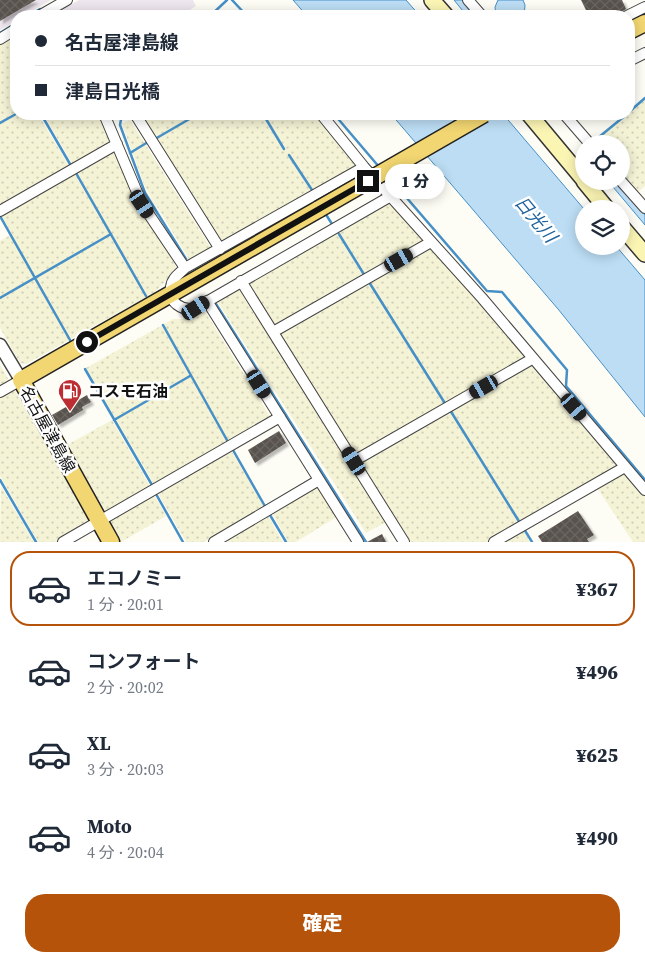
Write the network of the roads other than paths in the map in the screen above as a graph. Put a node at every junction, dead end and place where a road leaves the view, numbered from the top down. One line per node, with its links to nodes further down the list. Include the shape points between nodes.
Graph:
1 (67, 0): 4 (street)
2 (432, 0): 5 (main road)
3 (468, 0): 6 (street)
4 (54, 10)
5 (441, 10)
6 (477, 10)
7 (107, 120): 14 (street)
8 (139, 120): 25 (street)
9 (326, 120): 15 (street)
10 (474, 120): 29 (main road, 名古屋津島線, bridge)
11 (534, 120): 16 (main road)
12 (569, 120): 13 (street)
13 (582, 135)
14 (117, 144): 22 (street); 27 (street, via 142,204)
15 (364, 167): 19 (street); 25 (street)
16 (575, 170)
17 (591, 190): 20 (main road)
18 (630, 190): 21 (street)
19 (390, 196): 24 (street); 28 (street)
20 (600, 200)
21 (644, 204)
22 (0, 211)
23 (630, 236): 26 (main road)
24 (431, 242): 31 (street); 33 (street)
25 (220, 249): 27 (street)
26 (645, 254)
27 (185, 268): 29 (street, via 175,277)
28 (241, 282): 30 (street); 31 (street)
29 (170, 295): 30 (street, via 180,308 188,310); 34 (main road, 名古屋津島線)
30 (206, 301): 36 (street)
31 (273, 332): 37 (street)
32 (0, 345): 34 (street)
33 (532, 359): 37 (street); 38 (street)
34 (21, 380): 35 (street); 41 (main road, 名古屋津島線)
35 (0, 392)
36 (280, 417): 39 (street); 41 (street)
37 (354, 461): 46 (street)
38 (626, 467): 40 (street); 47 (street)
39 (319, 480): 44 (street); 45 (street)
40 (645, 490)
41 (99, 521): 42 (street); 43 (main road, 名古屋津島線)
42 (63, 542)
43 (111, 542)
44 (214, 542)
45 (358, 542)
46 (404, 542)
47 (494, 542)

